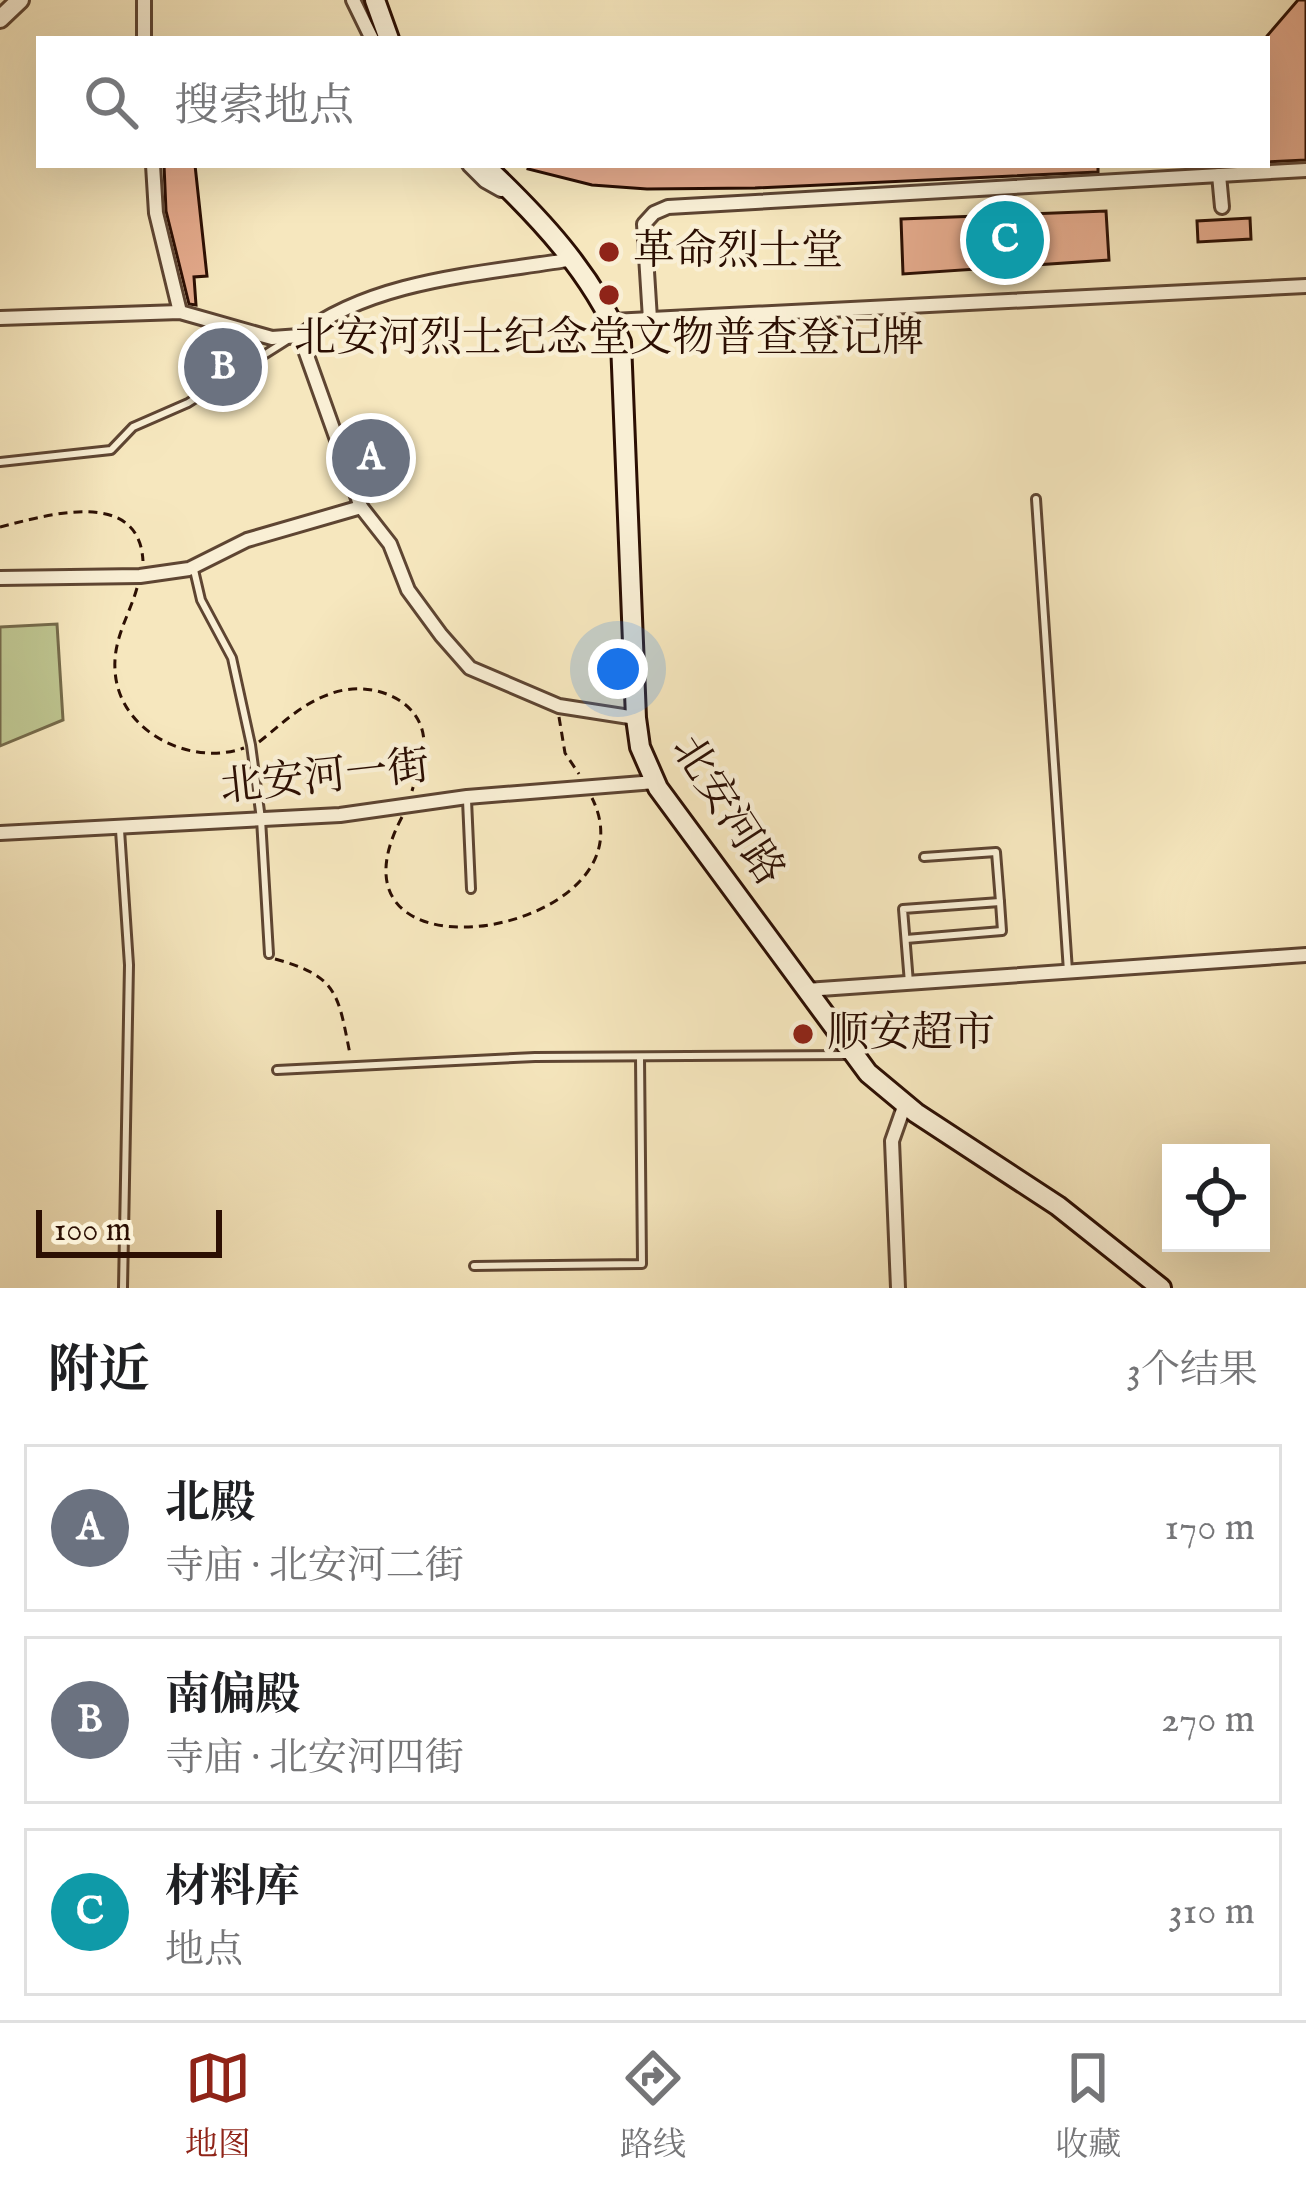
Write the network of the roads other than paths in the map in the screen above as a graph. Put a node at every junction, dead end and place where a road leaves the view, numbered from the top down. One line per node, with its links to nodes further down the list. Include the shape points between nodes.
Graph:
1 (20, 0): 5 (street)
2 (144, 0): 6 (street)
3 (352, 0): 7 (street)
4 (375, 0): 8 (main road)
5 (0, 19)
6 (144, 36)
7 (370, 36)
8 (388, 36)
9 (153, 168): 18 (street)
10 (473, 168): 14 (street)
11 (487, 168): 14 (main road, 北安河路)
12 (1306, 170): 13 (street)
13 (1219, 175): 15 (street); 20 (street, via 668,207 644,224)
14 (516, 196): 16 (main road, 北安河路)
15 (1222, 207)
16 (572, 260): 21 (main road, 北安河路); 22 (street, via 409,289 338,309)
17 (1306, 286): 20 (street)
18 (180, 312): 19 (street); 22 (street)
19 (0, 318)
20 (650, 319): 21 (street)
21 (612, 321): 28 (main road, 北安河路, via 621,342)
22 (295, 337): 23 (lane, via 133,427 111,450); 25 (street)
23 (0, 462)
24 (1036, 499): 40 (lane)
25 (361, 507): 26 (street, via 247,540); 28 (street, via 390,544 408,590 470,668 559,706)
26 (194, 566): 27 (street, via 140,576); 31 (lane, via 201,600 232,658)
27 (0, 578)
28 (636, 718): 29 (main road, 北安河路)
29 (656, 782): 30 (street, 北安河一街); 42 (main road, 北安河路)
30 (467, 796): 31 (street, 北安河一街); 35 (lane)
31 (261, 819): 32 (street, 北安河一街); 38 (lane)
32 (120, 829): 33 (street, 北安河一街); 48 (lane, via 129,964)
33 (0, 833)
34 (923, 857): 36 (lane, via 996,852)
35 (471, 889)
36 (1000, 902): 37 (lane, via 1002,931); 37 (lane, via 903,909)
37 (906, 939): 41 (lane)
38 (269, 954)
39 (1306, 955): 40 (street)
40 (1068, 971): 41 (street)
41 (909, 982): 42 (street)
42 (806, 990): 43 (main road, 北安河路)
43 (855, 1055): 44 (lane); 46 (main road, 北安河路)
44 (640, 1056): 45 (lane); 47 (lane, via 642,1264)
45 (277, 1070)
46 (905, 1104): 49 (street, via 892,1141); 50 (main road, 北安河路, via 1058,1205)
47 (474, 1266)
48 (122, 1288)
49 (898, 1288)
50 (1161, 1288)

